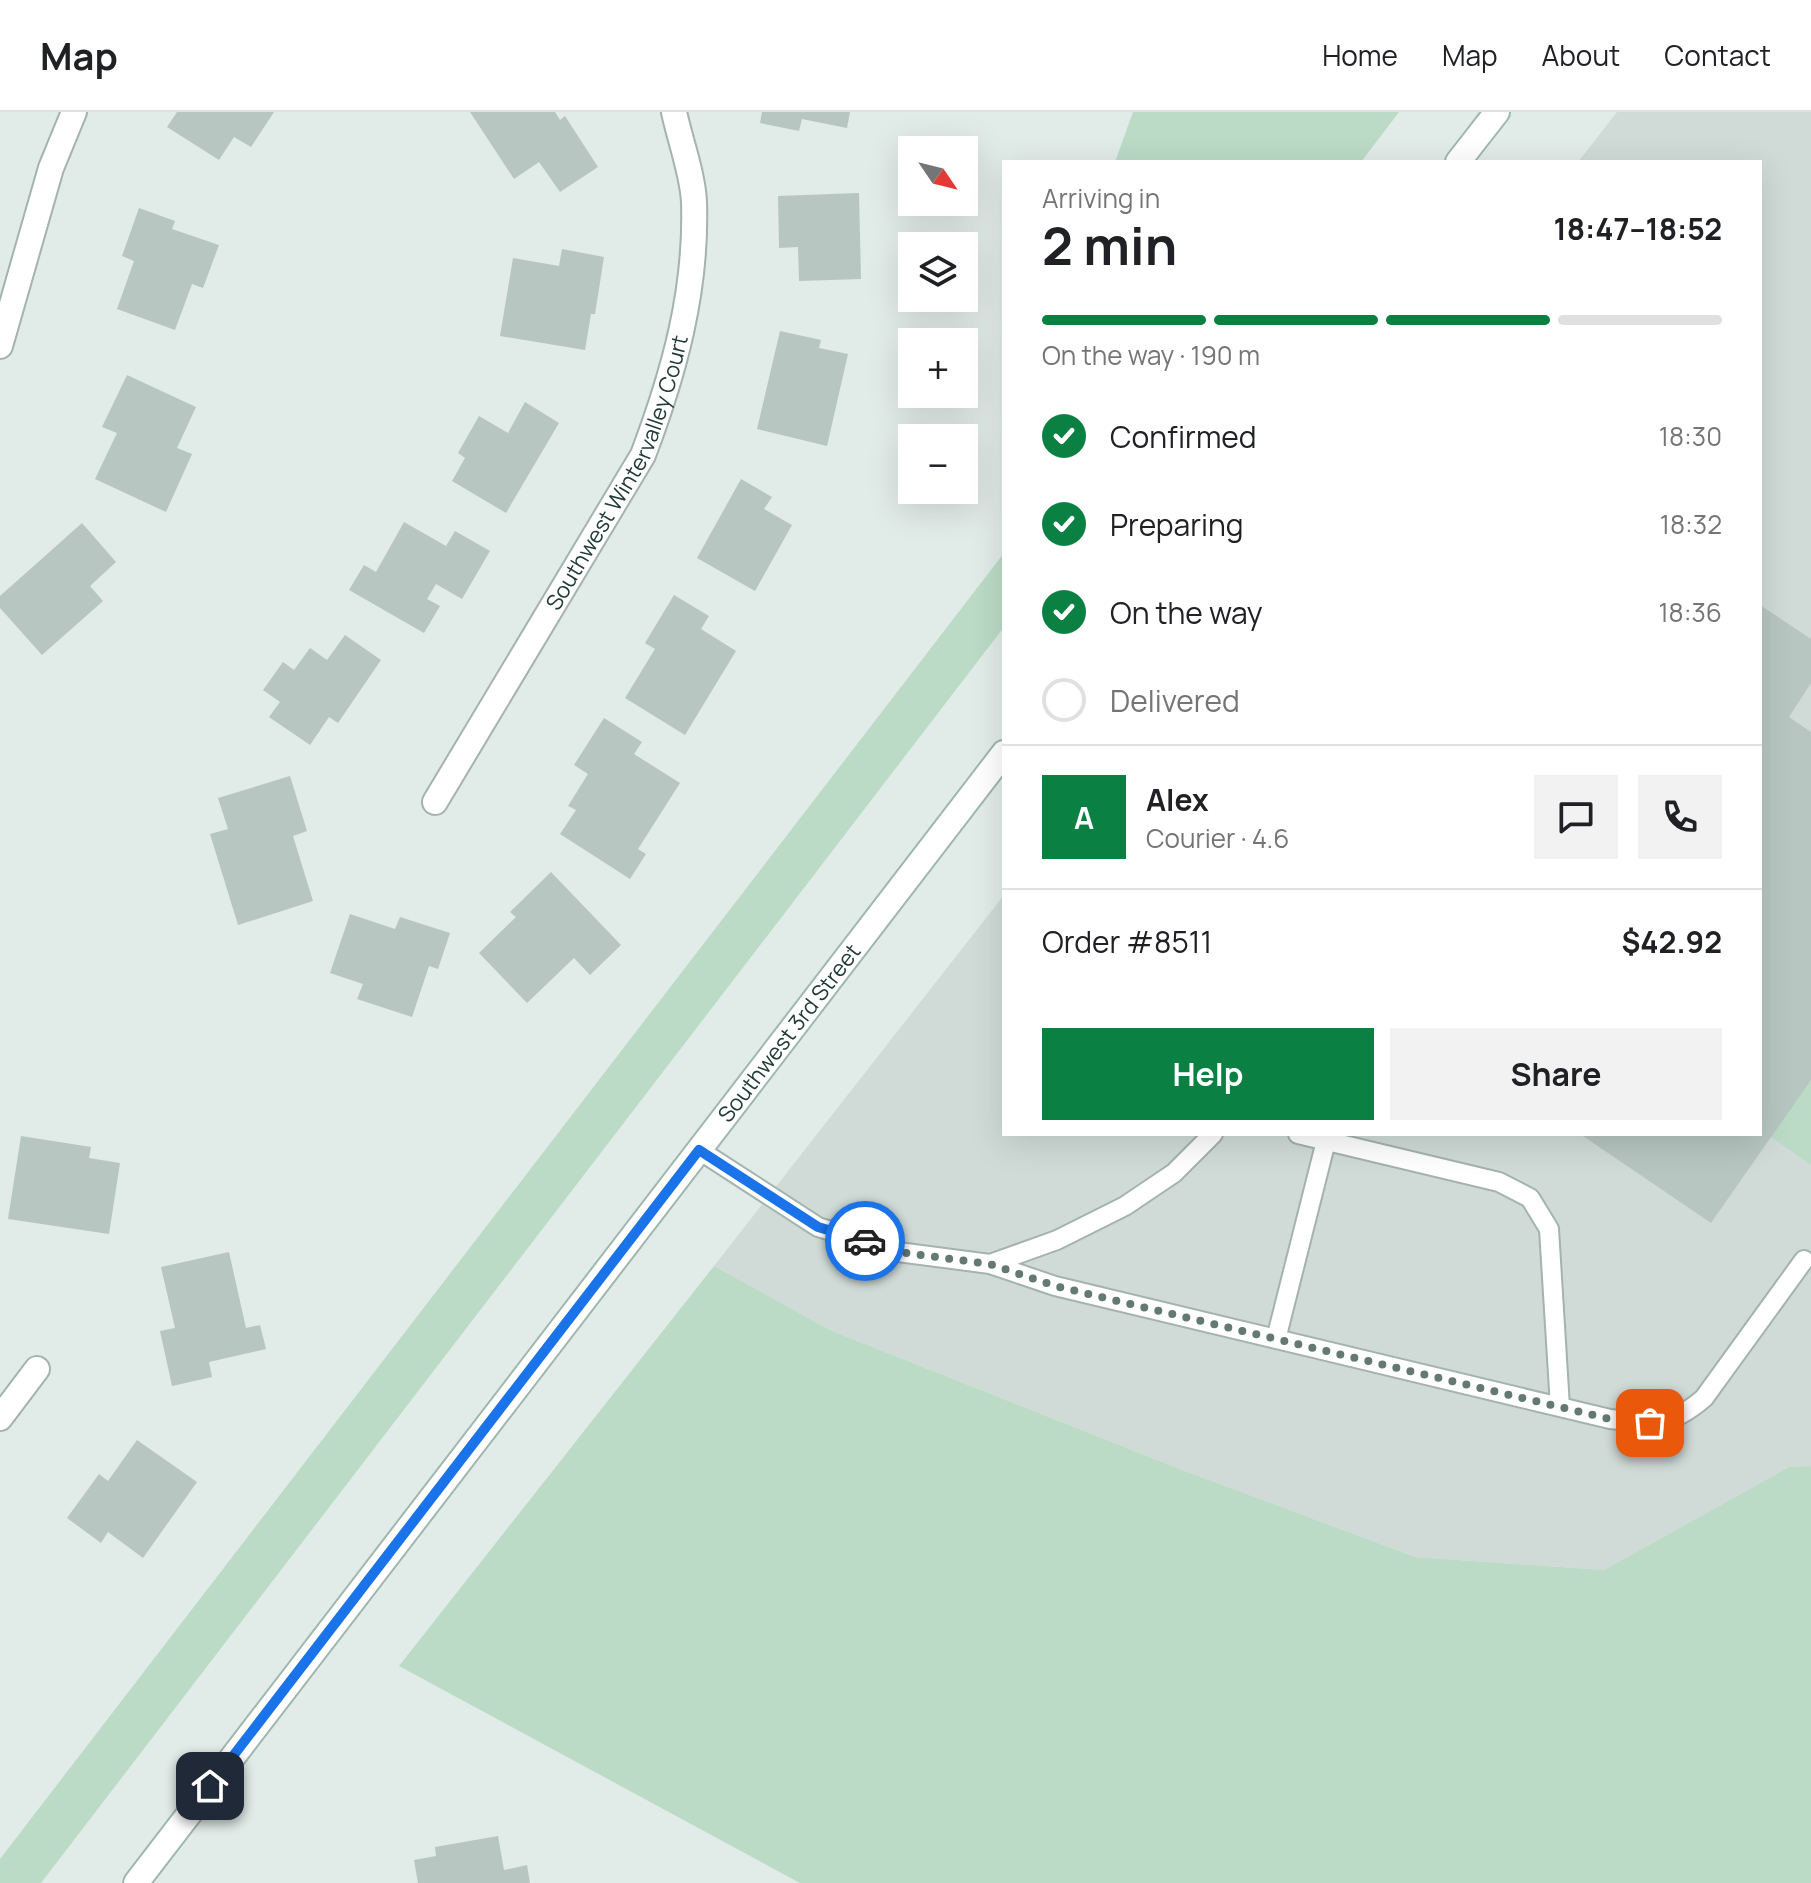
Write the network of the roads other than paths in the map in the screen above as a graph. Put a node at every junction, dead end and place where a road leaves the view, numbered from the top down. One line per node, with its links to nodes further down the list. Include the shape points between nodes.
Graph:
1 (74, 112): 5 (main road, via 51,168)
2 (674, 112): 7 (main road, Southwest Wintervalley Court, via 694,200 690,292 664,400 643,455)
3 (1497, 112): 4 (main road)
4 (1460, 160)
5 (0, 346)
6 (1002, 756): 11 (main road, Southwest 3rd Street)
7 (435, 802)
8 (1211, 1136): 13 (lane, via 1174,1173 1125,1206 1057,1240)
9 (1306, 1136): 10 (lane)
10 (1326, 1141): 14 (lane); 16 (lane, via 1499,1182 1530,1198 1549,1229)
11 (699, 1150): 13 (lane, via 818,1227 898,1252); 18 (main road, Southwest 3rd Street)
12 (1804, 1260): 16 (lane, via 1704,1398 1683,1416 1650,1423)
13 (990, 1264): 14 (lane, via 1055,1286)
14 (1276, 1339): 16 (lane)
15 (37, 1369): 17 (main road)
16 (1560, 1407)
17 (0, 1418)
18 (136, 1883)

